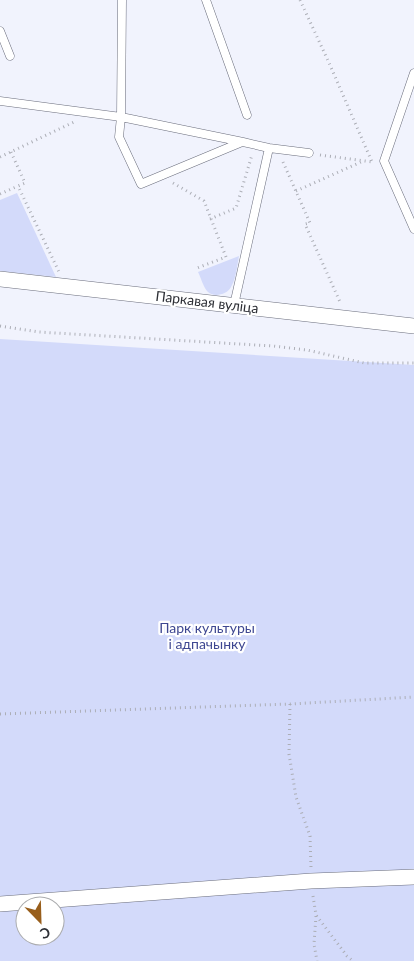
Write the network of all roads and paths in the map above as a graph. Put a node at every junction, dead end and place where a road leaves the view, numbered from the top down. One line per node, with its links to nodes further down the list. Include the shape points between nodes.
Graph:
1 (122, 0): 10 (lane)
2 (206, 0): 9 (lane)
3 (300, 0): 19 (path)
4 (0, 30): 5 (lane)
5 (10, 56)
6 (414, 73): 18 (lane)
7 (0, 101): 8 (lane)
8 (94, 113): 10 (lane); 14 (path)
9 (247, 115)
10 (121, 117): 11 (lane); 20 (lane, via 119,137 141,184)
11 (243, 142): 12 (lane); 20 (lane)
12 (255, 144): 13 (lane); 24 (path, via 236,208)
13 (273, 148): 15 (lane); 22 (path); 29 (lane)
14 (11, 152): 16 (path); 21 (path, via 25,183)
15 (309, 153): 17 (path)
16 (0, 157)
17 (363, 161): 19 (path); 22 (path)
18 (384, 161): 19 (path); 25 (lane)
19 (372, 162)
20 (161, 176): 24 (path, via 204,201)
21 (18, 186): 23 (path); 28 (path)
22 (296, 191): 30 (path, via 310,223 306,224)
23 (0, 194)
24 (210, 219): 26 (path, via 226,258)
25 (414, 229)
26 (197, 268)
27 (0, 279): 28 (street, Паркавая вуліца)
28 (65, 286): 29 (street, Паркавая вуліца)
29 (234, 305): 30 (street, Паркавая вуліца)
30 (348, 318): 32 (street, Паркавая вуліца)
31 (0, 326): 33 (path, via 39,332 274,346 364,363)
32 (414, 326)
33 (414, 364)
34 (414, 698): 35 (path)
35 (290, 704): 36 (path); 38 (path, via 289,754 296,797 310,836)
36 (0, 714)
37 (414, 877): 38 (street)
38 (311, 881): 39 (street); 40 (path)
39 (0, 904)
40 (316, 915): 41 (path, via 314,944); 42 (path)
41 (317, 961)
42 (353, 961)

